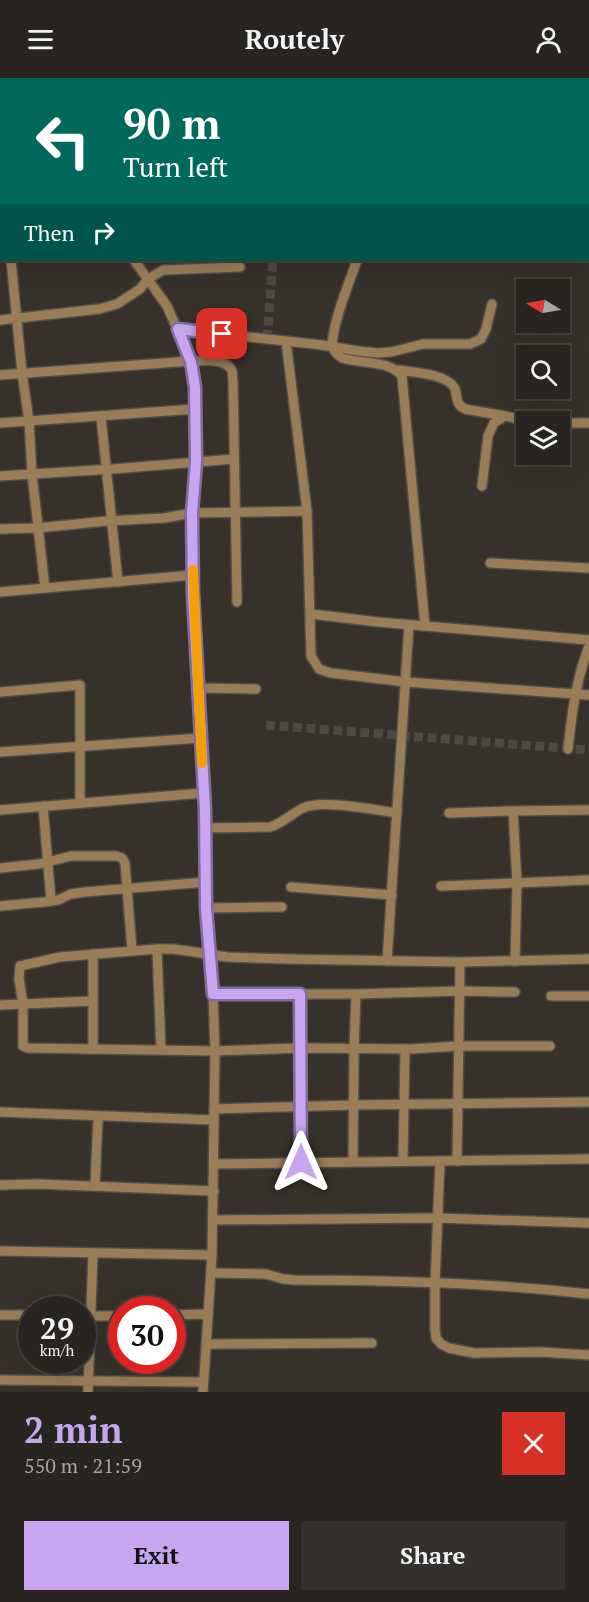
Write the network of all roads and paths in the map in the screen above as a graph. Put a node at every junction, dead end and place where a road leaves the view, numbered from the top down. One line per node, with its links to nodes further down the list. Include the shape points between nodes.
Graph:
1 (10, 261): 7 (street)
2 (135, 261): 5 (street)
3 (357, 261): 11 (street, via 338,317)
4 (240, 267): 5 (street, via 163,270)
5 (148, 279): 7 (street, via 131,297 117,304); 9 (street)
6 (492, 304): 11 (street, via 481,339 470,344 423,344 378,353)
7 (17, 318): 8 (street); 14 (street)
8 (0, 320)
9 (178, 329): 10 (street); 12 (street)
10 (286, 341): 11 (street); 30 (street)
11 (333, 347): 13 (street, via 342,358)
12 (191, 362): 14 (street); 16 (street); 24 (street, via 218,361 231,370)
13 (397, 370): 17 (street, via 446,379 454,388 459,407); 45 (street, via 402,376)
14 (22, 373): 15 (street); 20 (street)
15 (0, 375)
16 (196, 409): 18 (street); 25 (street)
17 (505, 416): 19 (street); 29 (street, via 494,423 488,436)
18 (101, 417): 20 (street); 26 (street)
19 (516, 418)
20 (28, 421): 21 (street); 27 (street)
21 (0, 423)
22 (570, 423): 23 (street)
23 (589, 423)
24 (234, 459): 25 (street); 31 (street)
25 (196, 462): 26 (street); 32 (street)
26 (106, 470): 27 (street); 33 (street)
27 (32, 474): 28 (street); 34 (street)
28 (0, 476)
29 (482, 486)
30 (307, 511): 31 (street); 43 (street)
31 (235, 512): 32 (street); 42 (street)
32 (192, 513): 33 (street); 38 (street)
33 (111, 521): 34 (street); 39 (street)
34 (37, 528): 35 (street); 40 (street)
35 (0, 529)
36 (490, 563): 37 (street)
37 (589, 568)
38 (193, 575): 39 (street); 49 (street)
39 (118, 582): 40 (street)
40 (45, 588): 41 (street)
41 (0, 592)
42 (237, 603)
43 (311, 614): 44 (street); 48 (street, via 311,656 319,669)
44 (409, 625): 45 (street); 48 (street)
45 (425, 626): 46 (street)
46 (589, 640)
47 (589, 646): 52 (street)
48 (406, 682): 52 (street); 64 (street)
49 (198, 688): 50 (street); 54 (street)
50 (256, 689)
51 (0, 692): 55 (street, via 80,685)
52 (574, 695): 53 (street); 56 (street)
53 (589, 695)
54 (201, 738): 55 (street); 58 (street)
55 (80, 747): 57 (street); 59 (street)
56 (568, 749)
57 (0, 752)
58 (203, 794): 59 (street); 66 (street)
59 (80, 803): 60 (street)
60 (43, 806): 61 (street); 67 (street)
61 (0, 810)
62 (589, 810): 63 (street)
63 (513, 811): 65 (street); 71 (street)
64 (397, 813): 66 (street, via 315,805 270,827); 75 (street)
65 (450, 813)
66 (205, 828): 70 (street)
67 (48, 862): 68 (street); 74 (street, via 70,856 116,856 125,863); 76 (street)
68 (0, 868)
69 (589, 880): 71 (street)
70 (206, 882): 74 (street); 79 (street)
71 (517, 883): 72 (street); 86 (street)
72 (441, 886)
73 (291, 887): 75 (street)
74 (128, 888): 76 (street, via 71,894); 81 (street)
75 (392, 895): 85 (street)
76 (51, 901): 77 (street)
77 (0, 906)
78 (282, 907): 79 (street)
79 (206, 908): 83 (street)
80 (158, 949): 81 (street); 83 (street); 104 (street)
81 (132, 950): 82 (street)
82 (93, 954): 95 (street); 96 (street, via 20,966)
83 (211, 955): 85 (street); 90 (street)
84 (589, 959): 86 (street)
85 (387, 961): 87 (street)
86 (515, 961): 87 (street)
87 (460, 962): 88 (street)
88 (460, 992): 89 (street); 92 (street); 98 (street)
89 (515, 992)
90 (213, 994): 91 (street); 105 (street)
91 (300, 994): 92 (street); 100 (street)
92 (356, 994): 101 (street)
93 (551, 996): 94 (street)
94 (589, 996)
95 (93, 1001): 96 (street); 102 (street)
96 (23, 1004): 97 (street); 102 (street, via 23,1046)
97 (0, 1005)
98 (459, 1046): 99 (street); 103 (street); 107 (street)
99 (550, 1046)
100 (300, 1048): 101 (street); 105 (street); 110 (street)
101 (354, 1048): 103 (street); 109 (street)
102 (93, 1049): 104 (street)
103 (405, 1049): 108 (street)
104 (162, 1050): 105 (street)
105 (215, 1051): 111 (street)
106 (589, 1102): 107 (street)
107 (458, 1103): 108 (street); 119 (street)
108 (404, 1104): 109 (street); 117 (street)
109 (354, 1105): 110 (street); 116 (street)
110 (301, 1107): 111 (street); 120 (street)
111 (214, 1109): 114 (street)
112 (0, 1112): 113 (street)
113 (98, 1117): 114 (street); 123 (street)
114 (214, 1120): 121 (street)
115 (589, 1159): 119 (street)
116 (353, 1161): 117 (street); 120 (street)
117 (403, 1161): 118 (street)
118 (440, 1161): 119 (street); 125 (street)
119 (457, 1161)
120 (301, 1162): 121 (street)
121 (214, 1164): 124 (street)
122 (0, 1185): 123 (street)
123 (95, 1186): 124 (street)
124 (214, 1191): 126 (street)
125 (437, 1218): 126 (street); 127 (street); 132 (street)
126 (213, 1220): 130 (street)
127 (589, 1223)
128 (0, 1251): 129 (street)
129 (93, 1253): 130 (street); 134 (street)
130 (212, 1255): 131 (street)
131 (211, 1273): 132 (street); 135 (street)
132 (435, 1284): 133 (street); 141 (street, via 436,1338 449,1348 474,1353)
133 (589, 1294)
134 (89, 1296)
135 (208, 1314): 138 (street); 140 (street)
136 (0, 1315): 137 (street)
137 (18, 1315)
138 (186, 1315)
139 (372, 1342): 140 (street)
140 (207, 1344): 145 (street)
141 (589, 1354)
142 (88, 1374): 144 (street)
143 (0, 1380): 144 (street)
144 (88, 1381): 145 (street); 146 (street)
145 (203, 1387)
146 (88, 1392)

